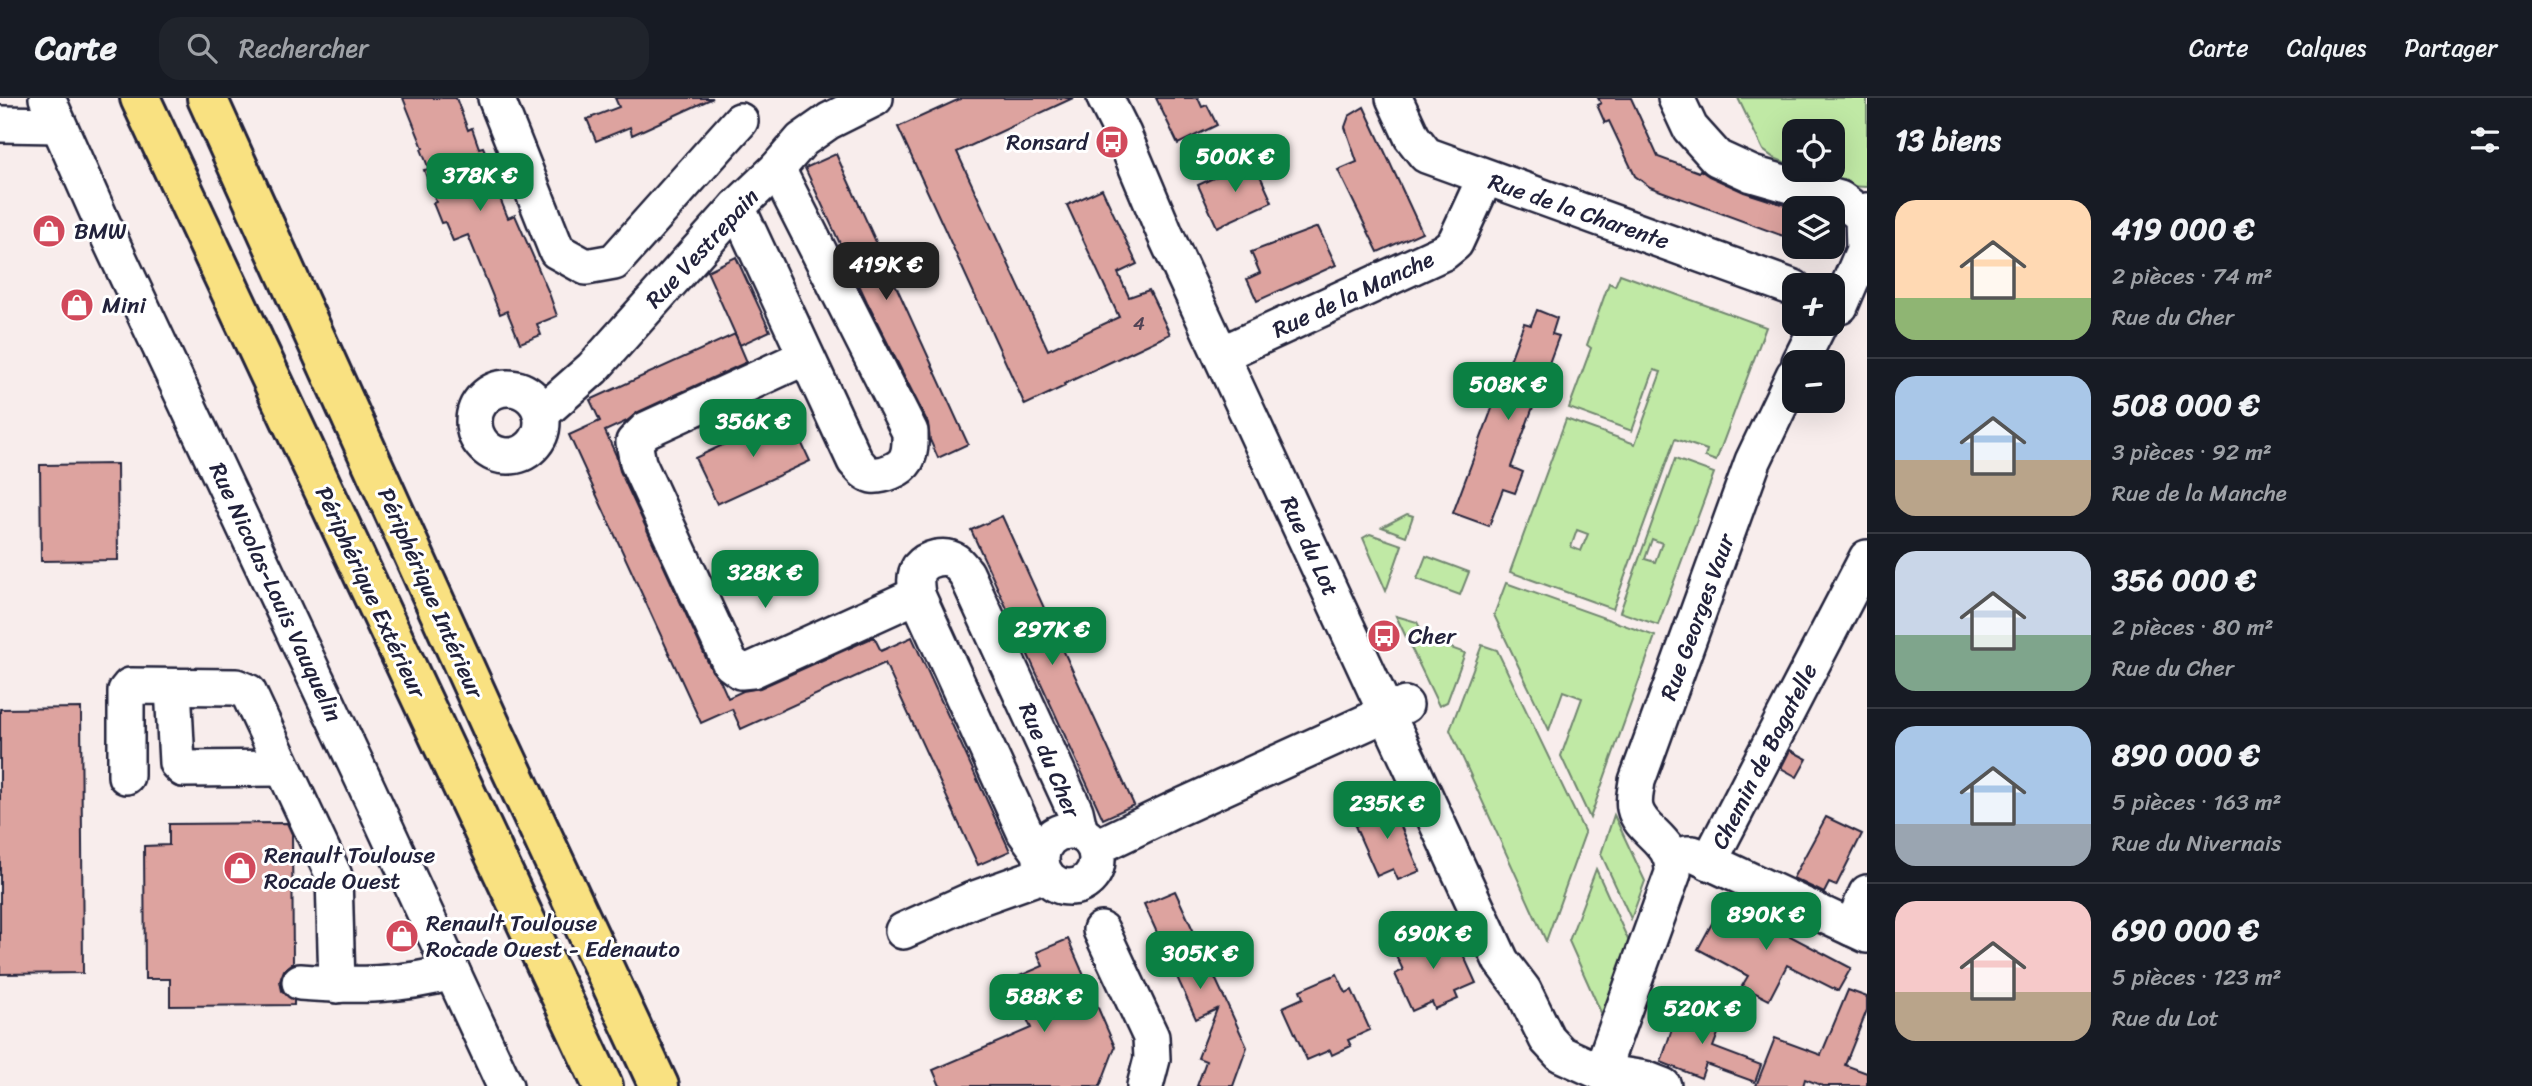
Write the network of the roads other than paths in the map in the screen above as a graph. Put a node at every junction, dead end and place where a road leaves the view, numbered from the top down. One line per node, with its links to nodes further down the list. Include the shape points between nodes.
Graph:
1 (112, 98): 18 (highway)
2 (141, 98): 18 (highway, Périphérique Extérieur)
3 (207, 98): 44 (highway, Périphérique Intérieur, via 491,726)
4 (496, 98): 11 (street, via 558,251 586,267 614,262)
5 (874, 98): 13 (street, Rue Vestrepain, via 829,121 802,141)
6 (1105, 98): 22 (street, Rue du Lot, via 1165,234)
7 (1124, 98): 22 (street, Rue du Lot)
8 (1394, 98): 14 (street, Rue de la Charente, via 1426,155)
9 (1676, 98): 16 (street, via 1690,128 1717,158 1752,174 1840,199)
10 (52, 111): 12 (street); 38 (street, Rue Nicolas-Louis Vauquelin)
11 (740, 121)
12 (0, 124)
13 (777, 169): 15 (street, Rue Vestrepain); 23 (street, via 910,432 906,462 892,472 873,475 863,471)
14 (1485, 178): 17 (street, Rue de la Charente); 22 (street, Rue de la Manche, via 1455,243 1444,252)
15 (737, 207): 23 (street); 25 (street, Rue Vestrepain, via 593,368)
16 (1865, 214): 19 (street, via 1864,250)
17 (1782, 284)
18 (229, 289): 43 (highway, Périphérique Extérieur)
19 (1845, 299)
20 (1821, 336): 21 (street)
21 (1810, 350)
22 (1231, 351): 29 (street, Rue du Lot)
23 (805, 357): 27 (street, via 646,430 634,442 638,463 730,663 741,671 752,670)
24 (1782, 400): 32 (street, Rue Georges Vaur, via 1752,461 1637,781 1636,811)
25 (541, 414)
26 (1867, 558): 33 (street, Chemin de Bagatelle)
27 (916, 595): 34 (street, via 1026,832); 34 (street, Rue du Cher, via 919,568 930,560 954,560 966,573 1075,811)
28 (173, 687): 30 (street, via 236,687 248,692); 30 (street, via 177,764 183,769); 31 (street, via 130,686 126,691)
29 (1396, 709): 34 (street, via 1174,810); 41 (street, Rue du Lot, via 1517,953 1522,990 1546,1039 1560,1054)
30 (283, 768): 40 (street, via 334,876)
31 (126, 776)
32 (1670, 855): 33 (street, Chemin de Bagatelle, via 1693,855); 41 (street, via 1673,873)
33 (1709, 862): 37 (street)
34 (1070, 863): 36 (street); 45 (street, Rue du Cher, via 1151,1037 1153,1059)
35 (1867, 893): 37 (street)
36 (904, 931)
37 (1859, 931)
38 (452, 972): 40 (street, via 422,981); 42 (street, Rue Nicolas-Louis Vauquelin)
39 (300, 982): 40 (street)
40 (337, 985)
41 (1612, 1079): 46 (street, Rue du Lot, via 1645,1079)
42 (505, 1086)
43 (603, 1086)
44 (660, 1086)
45 (1145, 1086)
46 (1663, 1086)

